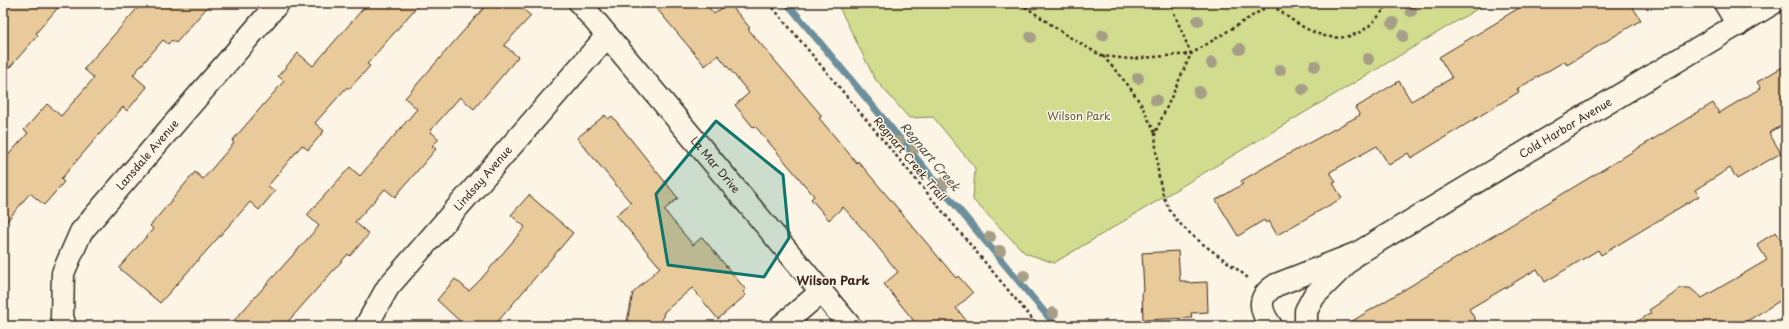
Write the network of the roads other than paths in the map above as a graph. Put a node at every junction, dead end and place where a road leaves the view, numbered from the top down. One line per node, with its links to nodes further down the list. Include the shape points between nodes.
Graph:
1 (278, 3): 10 (street, Lansdale Avenue, via 81,232 63,273 62,317)
2 (580, 3): 6 (street, La Mar Drive)
3 (1725, 3): 5 (street)
4 (1773, 3): 5 (street, Cold Harbor Avenue)
5 (1738, 25): 7 (street, Cold Harbor Avenue)
6 (607, 36): 8 (street, La Mar Drive); 11 (street, Lindsay Avenue, via 388,287)
7 (1358, 253): 9 (street, Cold Harbor Avenue, via 1314,296); 14 (street, Cold Harbor Avenue, via 1276,285 1258,285 1263,298 1261,308)
8 (822, 291): 12 (street); 13 (street, La Mar Drive)
9 (1306, 319)
10 (65, 326)
11 (366, 326)
12 (781, 326)
13 (850, 326)
14 (1271, 326)

